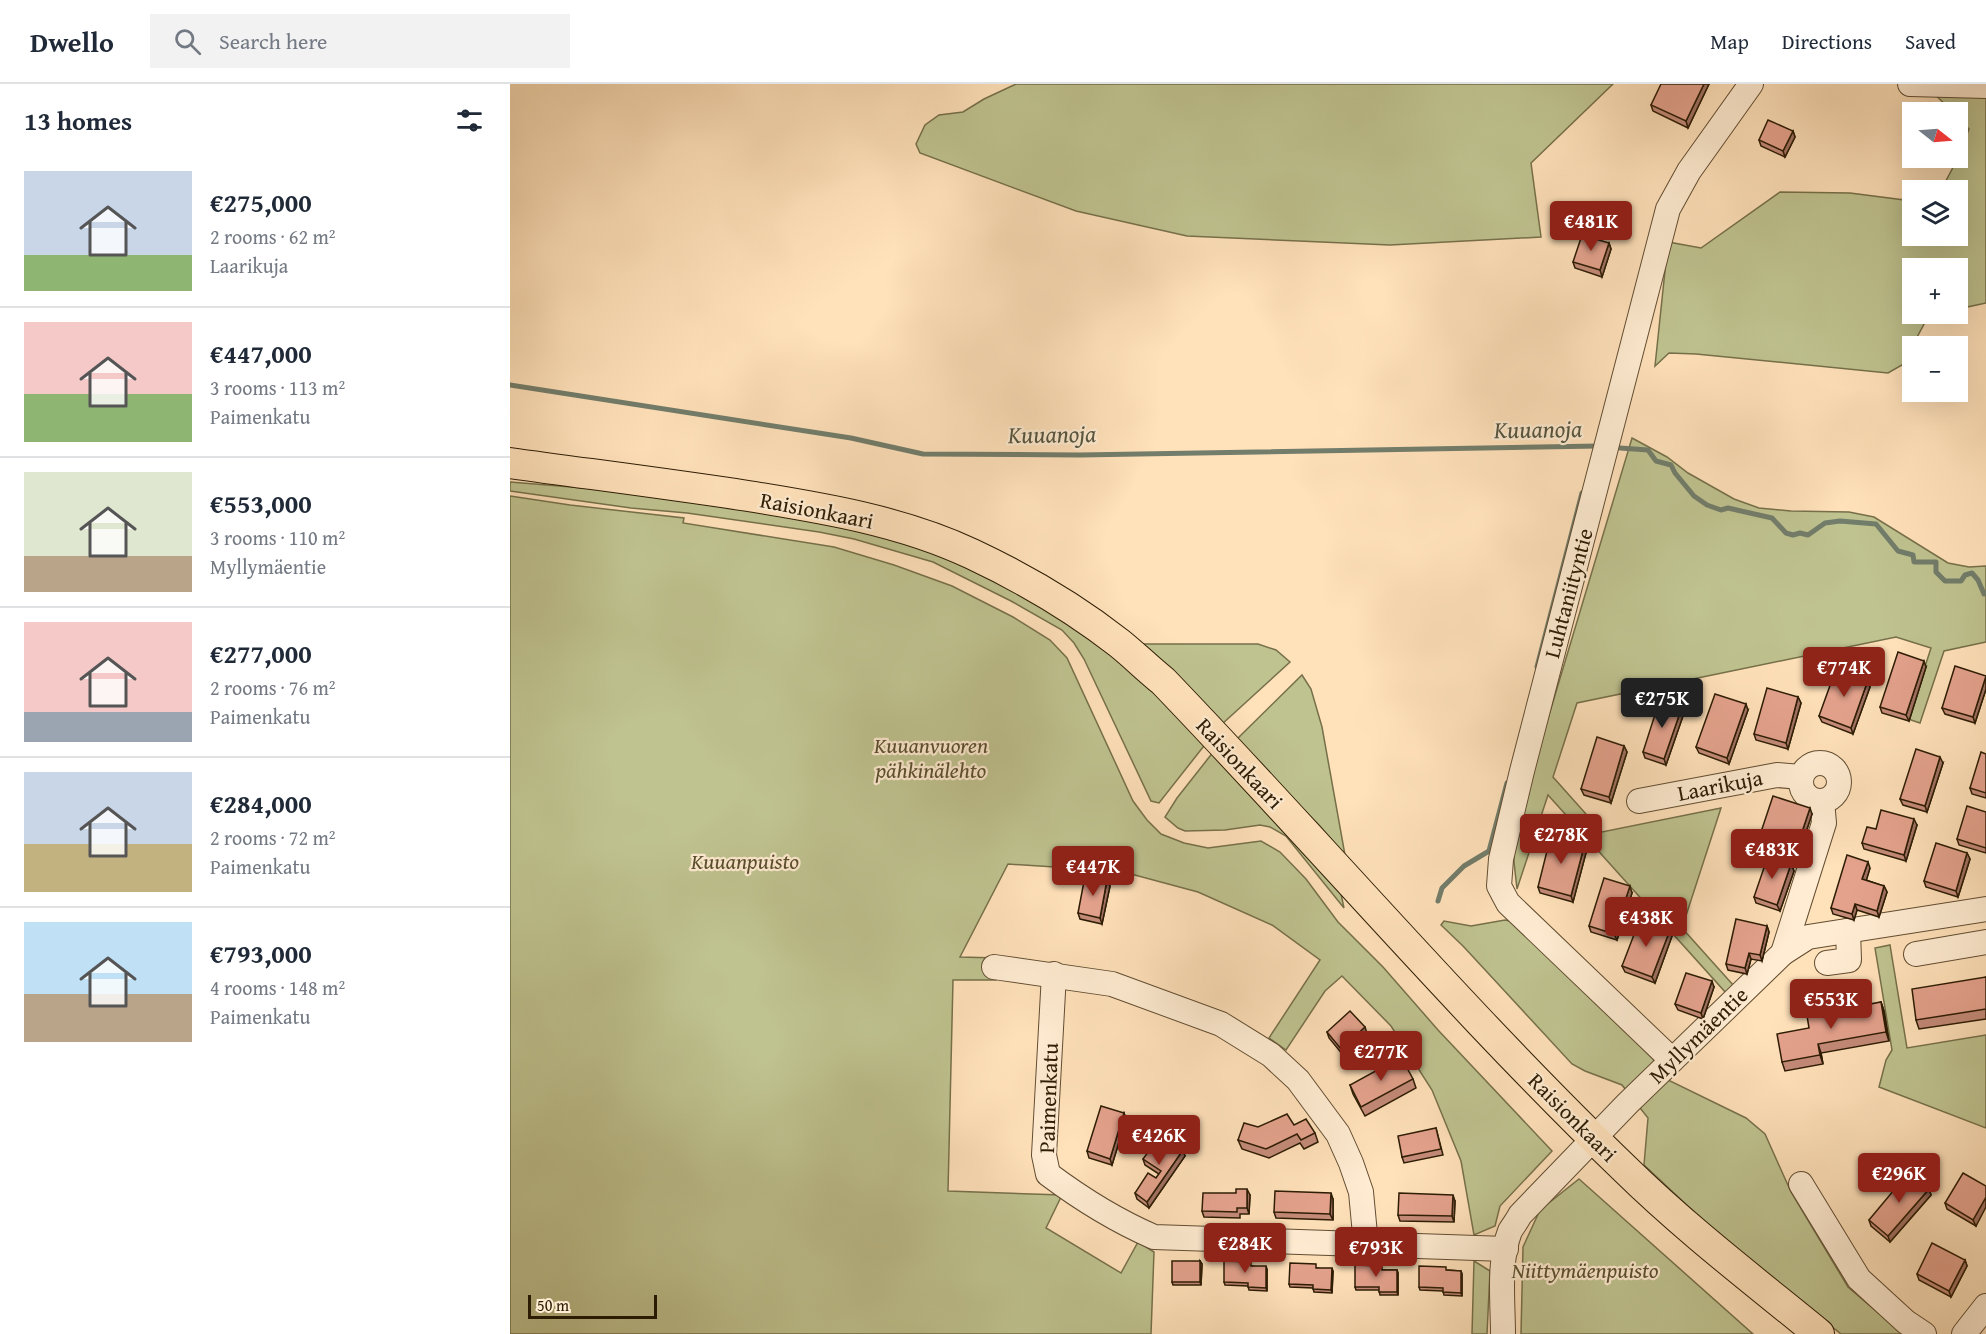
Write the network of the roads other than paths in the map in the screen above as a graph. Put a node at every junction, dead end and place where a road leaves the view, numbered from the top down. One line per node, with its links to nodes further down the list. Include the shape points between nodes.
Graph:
1 (1751, 84): 16 (street, Luhtaniityntie, via 1689,171 1668,210 1500,868 1499,886 1508,903)
2 (1910, 84): 3 (street)
3 (1986, 86)
4 (510, 463): 17 (main road, Raisionkaari, via 788,502 869,519 970,553 1076,612 1163,681)
5 (1801, 777): 6 (street, Laarikuja, via 1777,774); 7 (street, via 1805,795); 7 (street, via 1807,767 1818,762 1834,769 1839,780 1837,792)
6 (1639, 801)
7 (1822, 801): 11 (street, via 1824,823)
8 (1986, 909): 9 (street, Myllymäentie)
9 (1848, 931): 11 (street, Myllymäentie, via 1808,937); 13 (street, via 1849,960)
10 (1986, 942): 12 (street)
11 (1784, 953): 16 (street, Myllymäentie)
12 (1916, 954)
13 (1827, 963)
14 (994, 967): 15 (street)
15 (1054, 974): 19 (street, via 1112,984 1167,1003 1221,1024 1271,1055 1298,1080 1338,1134 1360,1192); 19 (street, Paimenkatu, via 1044,1155 1048,1174 1154,1237)
16 (1672, 1060): 17 (street, Myllymäentie)
17 (1594, 1139): 20 (street, Myllymäentie, via 1520,1215); 23 (main road, Raisionkaari, via 1692,1230)
18 (1801, 1184): 24 (street, via 1859,1279)
19 (1366, 1245): 20 (street, Paimenkatu)
20 (1506, 1249): 22 (street, Myllymäentie)
21 (1986, 1306): 25 (street)
22 (1503, 1334)
23 (1819, 1334)
24 (1924, 1334)
25 (1964, 1334)

